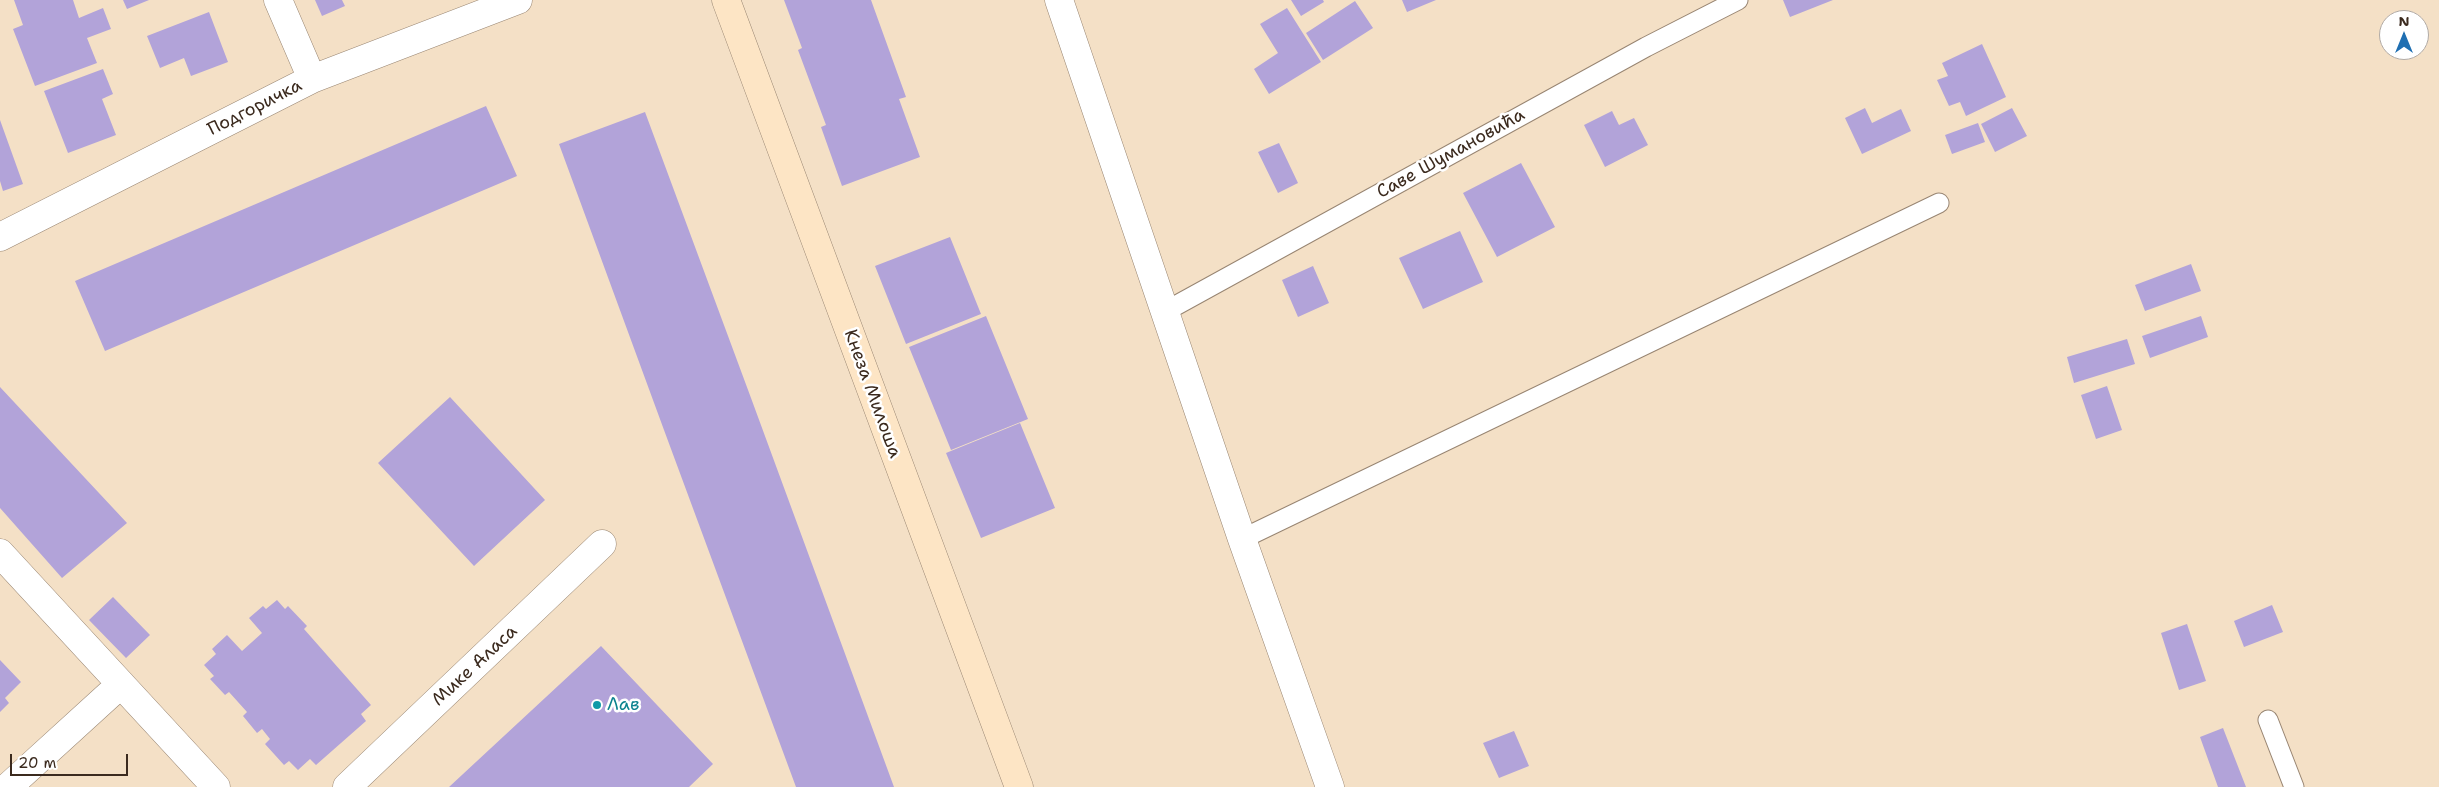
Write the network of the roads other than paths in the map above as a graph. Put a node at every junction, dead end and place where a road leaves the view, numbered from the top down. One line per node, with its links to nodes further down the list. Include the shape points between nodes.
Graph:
1 (278, 0): 6 (street)
2 (518, 0): 6 (street, Подгоричка)
3 (726, 0): 18 (main road, Кнеза Милоша)
4 (1059, 0): 9 (street)
5 (1738, 0): 9 (lane, Саве Шумановића, via 1628,56)
6 (312, 79): 8 (street, Подгоричка)
7 (1939, 202): 10 (lane)
8 (0, 236)
9 (1166, 311): 10 (street)
10 (1242, 539): 19 (street)
11 (602, 544): 17 (street, Мике Аласа)
12 (0, 553): 13 (street)
13 (121, 684): 15 (street); 16 (street)
14 (2268, 720): 20 (lane)
15 (8, 787)
16 (216, 787)
17 (347, 787)
18 (1019, 787)
19 (1330, 787)
20 (2294, 787)

